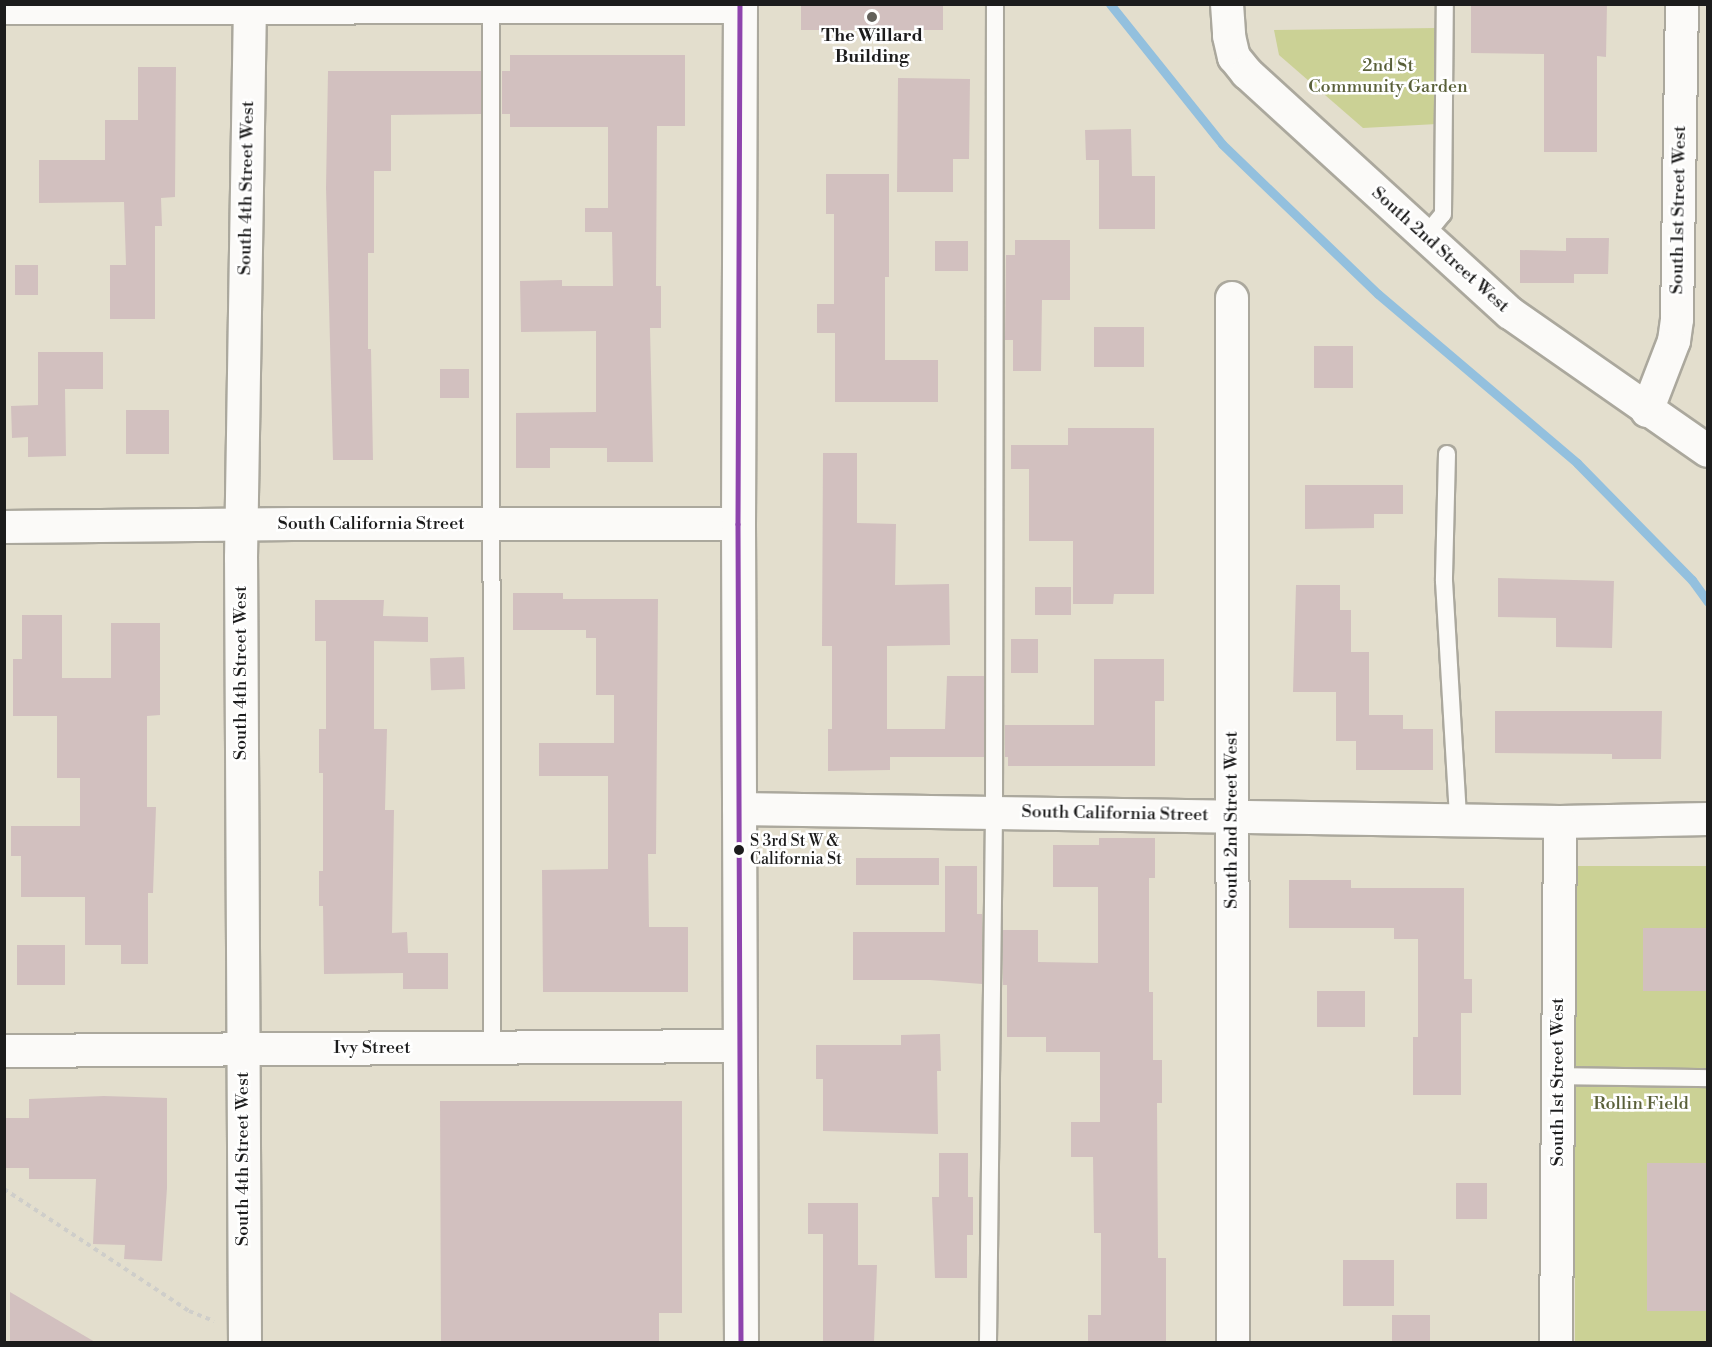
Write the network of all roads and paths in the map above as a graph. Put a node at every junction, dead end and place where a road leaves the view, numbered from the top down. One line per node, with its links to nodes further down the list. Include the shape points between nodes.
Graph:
1 (994, 4): 19 (lane)
2 (1227, 4): 9 (street, South 2nd Street West, via 1234,57 1247,73)
3 (1445, 4): 9 (lane, via 1443,214)
4 (1682, 4): 11 (street, South 1st Street West, via 1677,319 1674,341)
5 (250, 6): 6 (street); 8 (street); 16 (street, South 4th Street West)
6 (491, 6): 7 (street); 14 (lane)
7 (740, 6): 15 (main road)
8 (4, 8)
9 (1425, 236): 11 (street, South 2nd Street West, via 1510,313)
10 (1232, 298): 20 (street, South 2nd Street West)
11 (1647, 411): 12 (street, South 2nd Street West)
12 (1707, 451)
13 (1447, 454): 22 (lane, via 1444,581)
14 (492, 523): 15 (street, South California Street); 16 (street, South California Street); 25 (lane)
15 (738, 524): 18 (main road)
16 (242, 525): 17 (street, South California Street); 26 (street, South 4th Street West)
17 (4, 527)
18 (739, 809): 19 (street, South California Street); 24 (main road)
19 (994, 811): 20 (street, South California Street); 34 (lane)
20 (1232, 817): 22 (street, South California Street); 35 (street, South 2nd Street West)
21 (1707, 819): 23 (street, South California Street)
22 (1458, 820): 23 (street, South California Street)
23 (1560, 822): 28 (street, South 1st Street West)
24 (739, 1046): 25 (street, Ivy Street); 33 (main road)
25 (492, 1048): 26 (street, Ivy Street)
26 (243, 1049): 27 (street, Ivy Street); 32 (street, South 4th Street West)
27 (4, 1051)
28 (1558, 1076): 29 (lane); 36 (street, South 1st Street West)
29 (1707, 1078)
30 (4, 1189): 31 (path)
31 (196, 1313)
32 (244, 1342)
33 (741, 1342)
34 (988, 1342)
35 (1233, 1342)
36 (1556, 1342)

